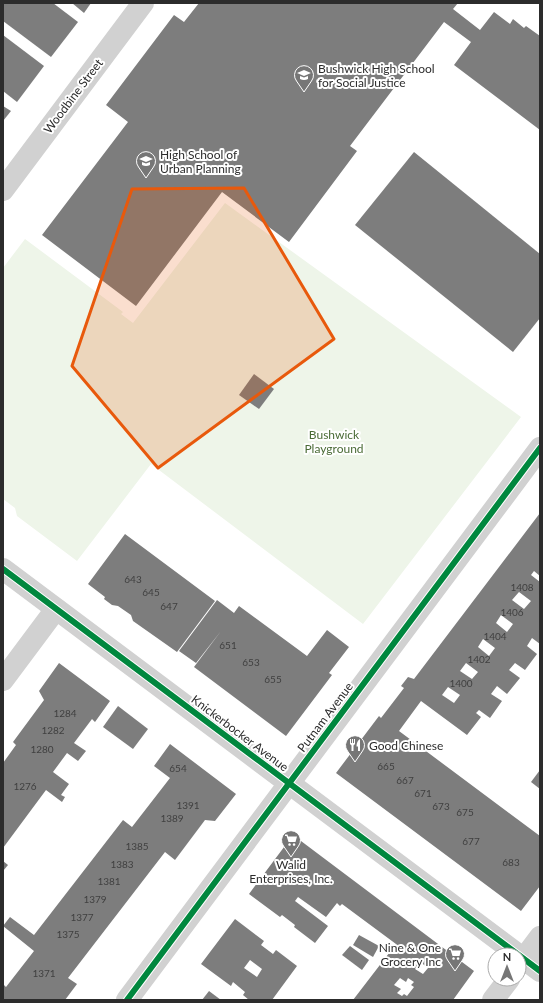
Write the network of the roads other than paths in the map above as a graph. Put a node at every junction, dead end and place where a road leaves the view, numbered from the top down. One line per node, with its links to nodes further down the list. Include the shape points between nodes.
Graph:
1 (143, 3): 2 (street, Woodbine Street)
2 (3, 190)
3 (540, 448): 7 (street, Putnam Avenue)
4 (3, 569): 5 (street, Knickerbocker Avenue)
5 (56, 609): 6 (street); 7 (street, Knickerbocker Avenue)
6 (3, 680)
7 (289, 783): 9 (street, Knickerbocker Avenue); 11 (street, Putnam Avenue)
8 (540, 937): 9 (street)
9 (528, 965)
10 (503, 987): 12 (street)
11 (127, 1000)
12 (493, 1000)

